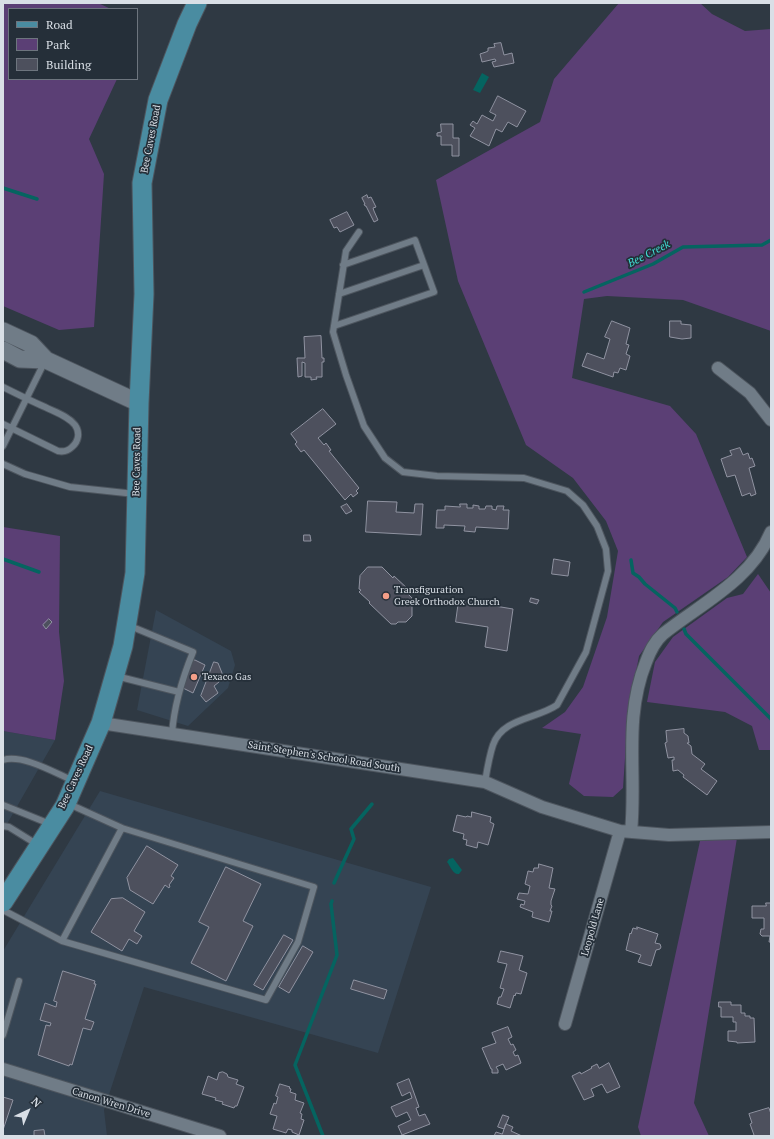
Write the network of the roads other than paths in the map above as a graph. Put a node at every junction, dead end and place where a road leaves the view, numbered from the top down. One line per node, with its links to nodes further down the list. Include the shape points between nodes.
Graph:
1 (197, 3): 13 (main road, Bee Caves Road, via 158,100 142,183 144,294)
2 (359, 232): 3 (lane, via 346,251)
3 (343, 265): 4 (lane, via 415,240); 5 (lane)
4 (424, 265): 5 (lane); 6 (lane, via 434,292)
5 (339, 294): 6 (lane)
6 (334, 326): 28 (lane, via 333,332 346,376 364,426 385,458 403,472 437,476 524,478 567,491 582,505 606,548 608,571 586,652 557,705 513,723 498,736 493,744)
7 (3, 331): 9 (street, via 31,344)
8 (3, 350): 9 (street, via 20,358)
9 (46, 360): 12 (lane); 13 (street)
10 (718, 368): 14 (street, via 750,393)
11 (3, 387): 12 (lane)
12 (27, 398): 16 (lane); 16 (lane, via 71,421 78,430 77,441 69,449 58,451)
13 (139, 404): 19 (main road, Bee Caves Road)
14 (771, 420)
15 (3, 424): 16 (lane)
16 (12, 428): 17 (lane)
17 (3, 446)
18 (3, 464): 19 (lane, via 24,474 70,488)
19 (137, 494): 21 (main road, Bee Caves Road, via 135,573)
20 (771, 532): 34 (street, Leopold Lane, via 760,552 731,584 663,634 650,652 638,686 634,708 631,746 632,817)
21 (126, 624): 22 (main road, Bee Caves Road, via 123,646); 23 (lane, via 193,652)
22 (114, 675): 23 (lane); 24 (main road, Bee Caves Road)
23 (179, 692): 25 (lane)
24 (101, 723): 25 (street, Saint Stephen's School Road South); 27 (main road, Bee Caves Road)
25 (172, 734): 28 (street, Saint Stephen's School Road South)
26 (3, 760): 27 (lane, via 23,759)
27 (75, 781): 29 (main road, Bee Caves Road)
28 (485, 782): 34 (street, Saint Stephen's School Road South, via 542,807)
29 (66, 802): 31 (main road, Bee Caves Road); 33 (lane)
30 (3, 805): 31 (lane)
31 (52, 825): 36 (main road, Bee Caves Road)
32 (3, 826): 36 (lane, via 9,827)
33 (122, 828): 39 (lane); 39 (lane, via 314,887 298,942 266,1000)
34 (625, 831): 35 (street, Saint Stephen's School Road South, via 669,835); 41 (street, Leopold Lane)
35 (771, 832)
36 (39, 846): 37 (main road, Bee Caves Road)
37 (5, 894)
38 (3, 910): 39 (lane)
39 (62, 941)
40 (19, 982): 42 (lane)
41 (565, 1024)
42 (3, 1035)
43 (3, 1070): 44 (street, Canon Wren Drive)
44 (220, 1136)

